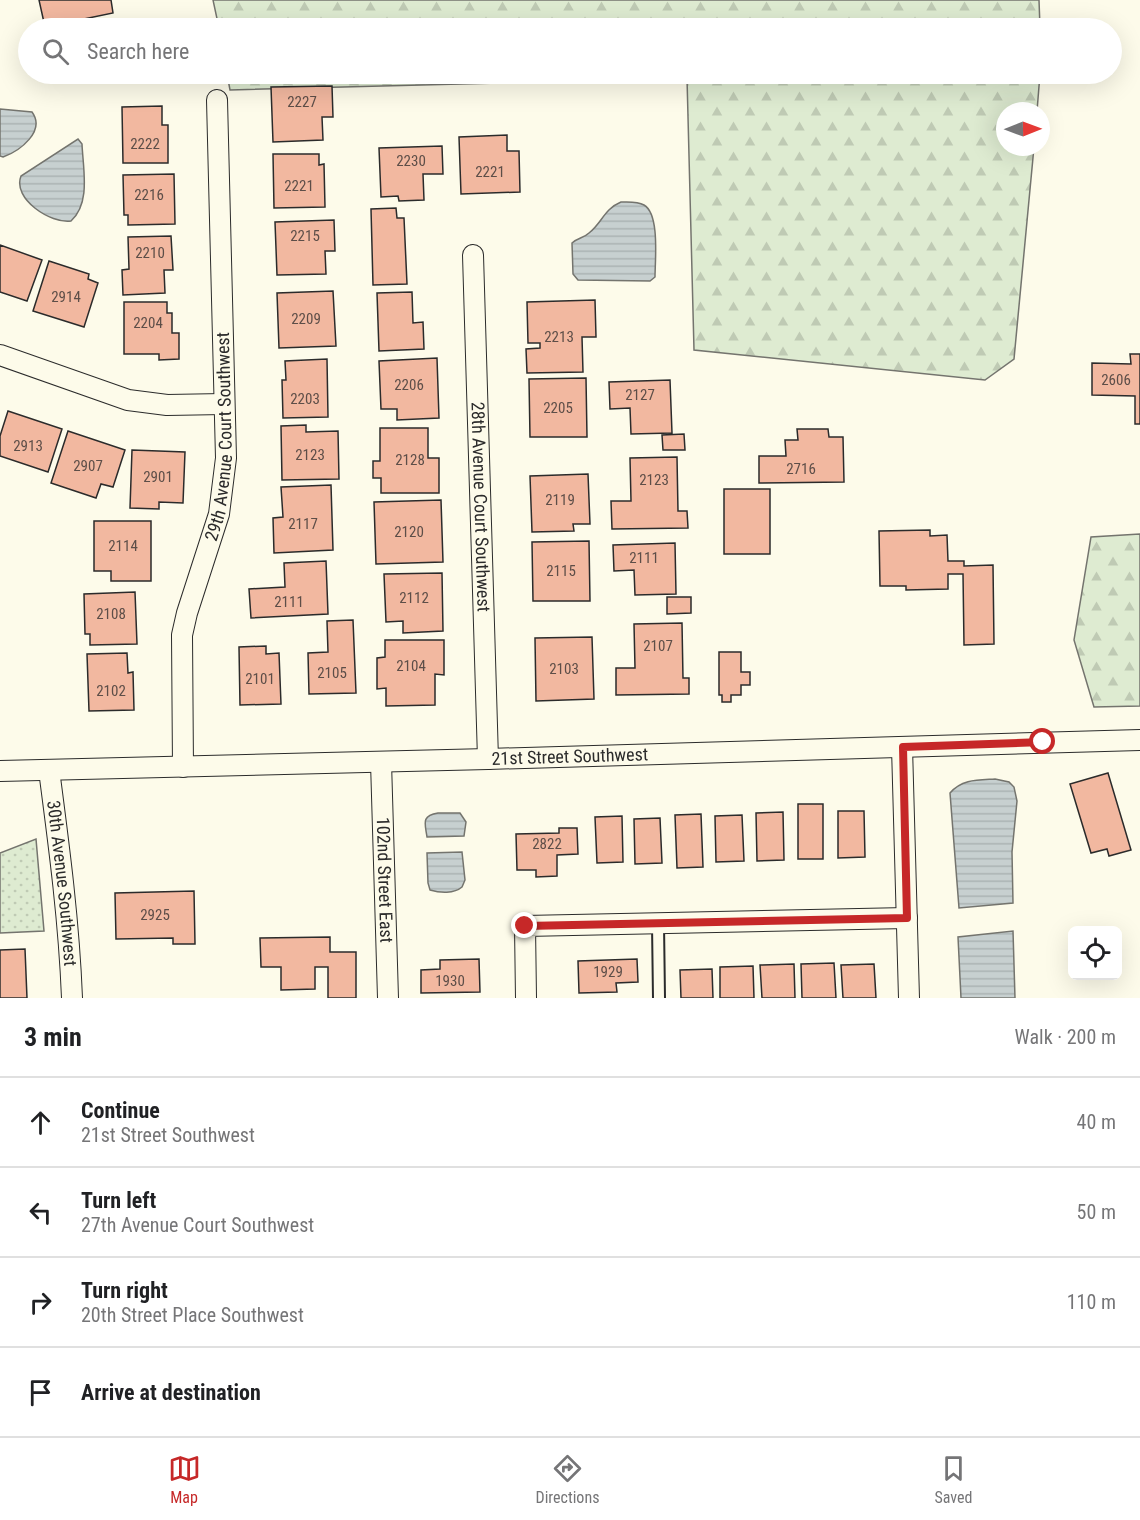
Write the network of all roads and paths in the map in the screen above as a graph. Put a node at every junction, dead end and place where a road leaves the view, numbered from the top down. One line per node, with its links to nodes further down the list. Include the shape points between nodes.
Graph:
1 (217, 100): 4 (street, 29th Avenue Court Southwest)
2 (473, 255): 7 (street, 28th Avenue Court Southwest)
3 (0, 355): 4 (street, via 128,400 167,405)
4 (224, 404): 9 (street, 29th Avenue Court Southwest, via 226,458 219,514 182,635)
5 (1140, 740): 6 (street, 21st Street Southwest)
6 (903, 747): 7 (street, 21st Street Southwest); 12 (street)
7 (488, 759): 8 (street, 21st Street Southwest)
8 (381, 762): 9 (street, 21st Street Southwest); 15 (street, 102nd Street East)
9 (183, 767): 10 (street, 21st Street Southwest)
10 (49, 770): 11 (street, 21st Street Southwest); 14 (street, 30th Avenue Southwest, via 65,891)
11 (0, 771)
12 (907, 918): 13 (street); 18 (street)
13 (658, 924): 16 (street, via 525,926); 17 (lane)
14 (72, 998)
15 (388, 998)
16 (526, 998)
17 (659, 998)
18 (909, 998)

